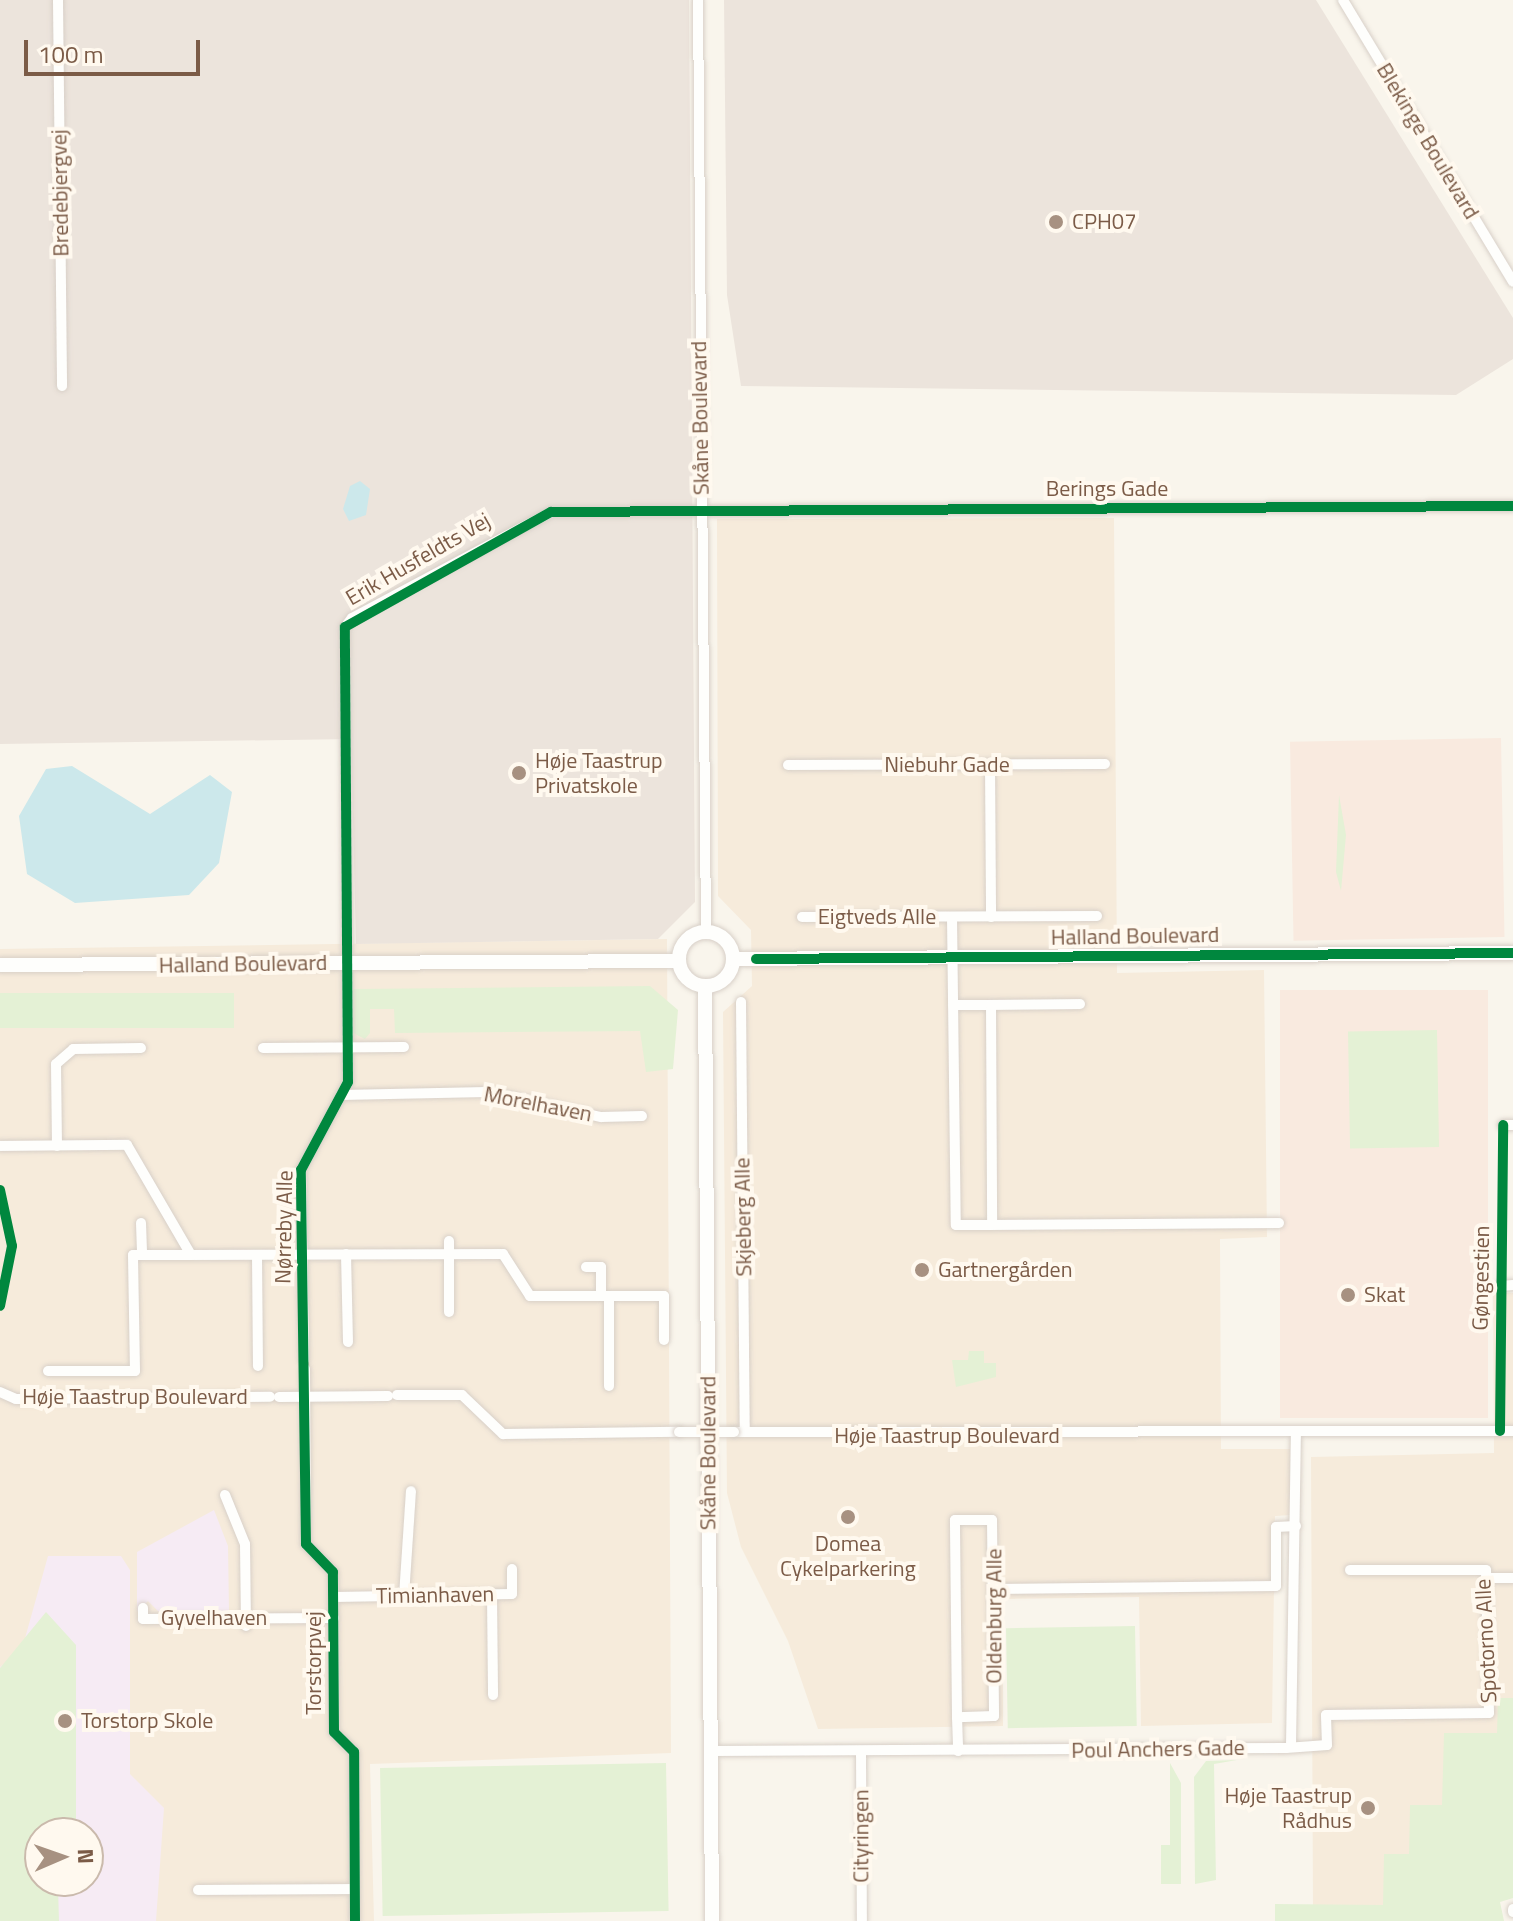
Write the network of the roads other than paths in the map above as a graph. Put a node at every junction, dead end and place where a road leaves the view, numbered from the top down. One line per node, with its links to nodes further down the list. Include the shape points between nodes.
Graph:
1 (58, 0): 5 (street, Bredebjergvej)
2 (698, 0): 7 (street, Skåne Boulevard)
3 (1343, 0): 4 (street, Blekinge Boulevard)
4 (1513, 282)
5 (62, 386)
6 (1513, 506): 7 (street, Berings Gade)
7 (701, 511): 15 (street, Skåne Boulevard); 20 (street, Erik Husfeldts Vej, via 539,515 345,627)
8 (990, 764): 9 (street, Niebuhr Gade); 10 (street, Niebuhr Gade); 14 (street)
9 (1105, 764)
10 (788, 765)
11 (1097, 916): 14 (street, Eigtveds Alle)
12 (802, 917): 13 (street, Eigtveds Alle)
13 (952, 917): 14 (street, Eigtveds Alle); 17 (street, Eigtveds Alle)
14 (991, 917)
15 (706, 931): 18 (street, via 728,943); 19 (street, via 685,940)
16 (1513, 953): 17 (street, Halland Boulevard)
17 (952, 958): 18 (street, Halland Boulevard); 25 (street)
18 (733, 959): 22 (street, via 723,979)
19 (678, 961): 20 (street, Halland Boulevard); 22 (street, via 687,979)
20 (346, 962): 21 (street, Halland Boulevard); 27 (street, Nørreby Alle)
21 (0, 965)
22 (705, 986): 78 (street, Skåne Boulevard)
23 (741, 1002): 58 (street, Skjeberg Alle)
24 (1080, 1004): 26 (street)
25 (953, 1005): 26 (street); 37 (street, via 956,1225)
26 (991, 1005): 37 (street)
27 (348, 1047): 28 (street); 30 (street); 31 (street, Nørreby Alle)
28 (404, 1047)
29 (141, 1048): 34 (street, via 73,1049 56,1064)
30 (263, 1048)
31 (341, 1095): 32 (street, Morelhaven, via 487,1092 601,1117); 44 (street, Nørreby Alle, via 301,1170)
32 (642, 1116)
33 (0, 1146): 34 (street)
34 (57, 1146): 42 (street, via 127,1145)
35 (141, 1223): 41 (street)
36 (1279, 1223): 37 (street)
37 (992, 1225)
38 (449, 1241): 39 (street)
39 (449, 1253): 40 (street); 48 (street, via 483,1258 503,1254 530,1296); 49 (street)
40 (346, 1254): 44 (street); 51 (street)
41 (142, 1255): 42 (street); 53 (street, via 133,1255 135,1371)
42 (191, 1255): 43 (street)
43 (257, 1255): 44 (street); 52 (street)
44 (302, 1255): 56 (street, Nørreby Alle)
45 (586, 1267): 48 (street, via 601,1267)
46 (1513, 1285): 47 (street)
47 (1501, 1286)
48 (605, 1296): 50 (street, via 664,1296); 54 (street)
49 (449, 1312)
50 (664, 1340)
51 (348, 1342)
52 (258, 1366)
53 (48, 1371)
54 (609, 1386)
55 (0, 1392): 56 (street, Høje Taastrup Boulevard, via 16,1399)
56 (305, 1397): 58 (street, Høje Taastrup Boulevard, bridge, via 462,1395 503,1434); 65 (street, Nørreby Alle, via 306,1544)
57 (1513, 1431): 59 (street, Høje Taastrup Boulevard)
58 (739, 1432): 59 (street, Høje Taastrup Boulevard)
59 (1296, 1432): 62 (street)
60 (411, 1491): 70 (street)
61 (225, 1495): 74 (street, via 245,1544)
62 (1296, 1526): 68 (street, via 1276,1527 1276,1586); 77 (street)
63 (512, 1569): 69 (street, Timianhaven, via 512,1594)
64 (1350, 1570): 66 (street, Spotorno Alle, via 1486,1570)
65 (333, 1572): 71 (street, Torstorpvej)
66 (1486, 1578): 67 (street); 77 (street, Spotorno Alle, via 1489,1713 1326,1715 1327,1745)
67 (1513, 1578)
68 (994, 1589): 76 (street, Oldenburg Alle, via 994,1716); 76 (street, Oldenburg Alle, via 992,1520 955,1520)
69 (492, 1595): 70 (street, Timianhaven); 75 (street)
70 (404, 1596): 71 (street, Timianhaven)
71 (334, 1597): 73 (street, Torstorpvej)
72 (143, 1608): 74 (street, Gyvelhaven, via 143,1619)
73 (334, 1618): 74 (street, Gyvelhaven); 81 (street, Torstorpvej, via 334,1732 354,1752)
74 (246, 1622)
75 (493, 1695)
76 (957, 1717): 80 (street, Oldenburg Alle)
77 (1291, 1746): 80 (street, Poul Anchers Gade)
78 (711, 1751): 79 (street, Poul Anchers Gade); 84 (street, Skåne Boulevard)
79 (861, 1751): 80 (street, Poul Anchers Gade); 85 (street, Cityringen)
80 (958, 1751)
81 (354, 1889): 82 (street); 83 (street, Torstorpvej)
82 (198, 1890)
83 (355, 1921)
84 (712, 1921)
85 (862, 1921)

